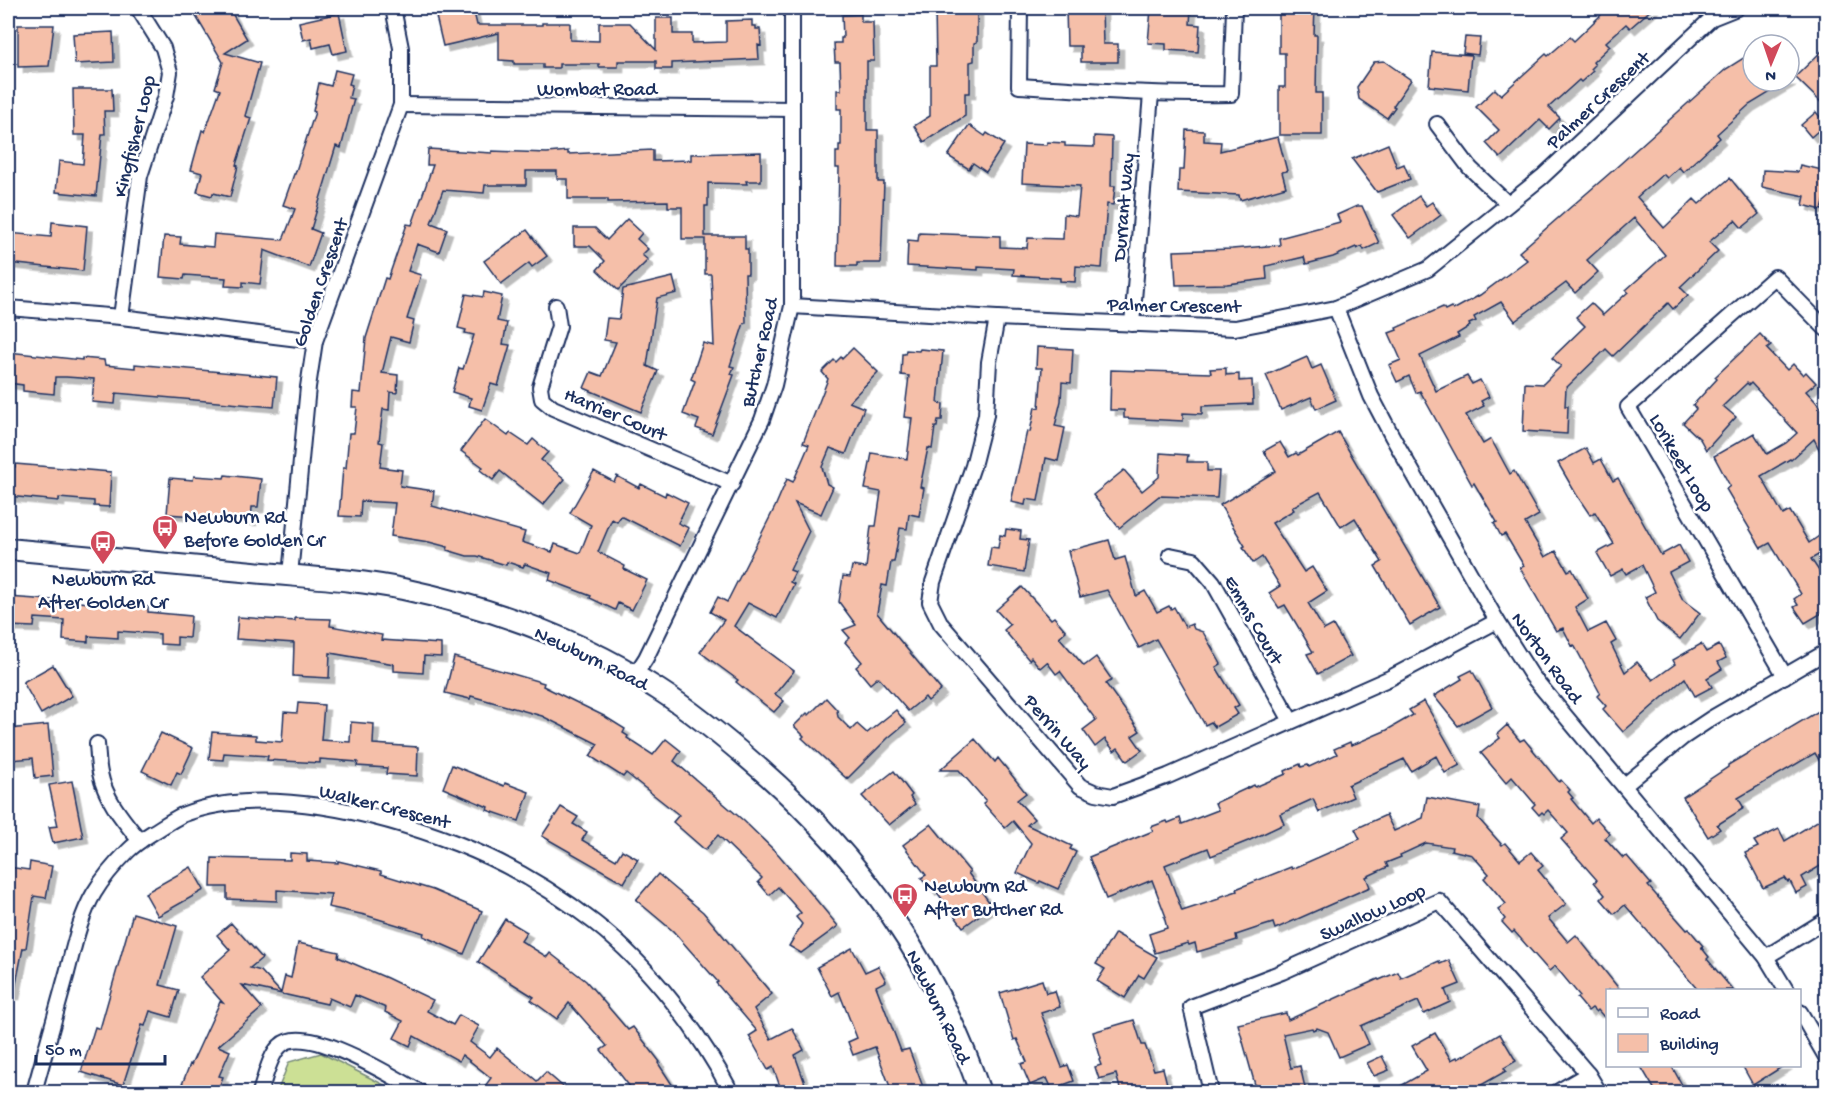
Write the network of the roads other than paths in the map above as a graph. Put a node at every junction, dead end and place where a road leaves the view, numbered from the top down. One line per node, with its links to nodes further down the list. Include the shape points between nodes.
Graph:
1 (138, 8): 16 (street, Kingfisher Loop, via 163,48 170,72 140,176)
2 (393, 8): 8 (street, Golden Crescent, via 401,48)
3 (792, 8): 9 (street, Butcher Road)
4 (1020, 8): 7 (street, via 1019,86)
5 (1234, 8): 7 (street, via 1231,94)
6 (1737, 8): 11 (street, Palmer Crescent, via 1712,18)
7 (1151, 94): 18 (street, Durrant Way)
8 (401, 105): 9 (street, Wombat Road); 20 (street, Golden Crescent)
9 (792, 109): 13 (street, Butcher Road)
10 (1437, 124): 11 (street, via 1470,168)
11 (1508, 204): 15 (street, Palmer Crescent, via 1428,269)
12 (556, 306): 21 (street, Harrier Court, via 559,326 540,387 542,399 553,408)
13 (792, 306): 17 (street, Palmer Crescent); 21 (street, Butcher Road, via 771,394)
14 (8, 308): 16 (street)
15 (1336, 308): 18 (street, Palmer Crescent, via 1234,328); 25 (street, Norton Road, via 1371,396)
16 (121, 317): 20 (street)
17 (996, 318): 18 (street, Palmer Crescent); 29 (street, Perrin Way, via 986,415 973,466 933,582 930,602 940,624 1071,778 1096,793 1113,796 1168,776)
18 (1132, 324)
19 (1827, 329): 28 (street, Lorikeet Loop, via 1775,277 1628,407)
20 (315, 340): 24 (street, Golden Crescent)
21 (732, 484): 27 (street, Butcher Road)
22 (8, 549): 24 (street, Newburn Road)
23 (1170, 555): 29 (street, Emms Court, via 1194,560 1213,582)
24 (290, 576): 27 (street, Newburn Road, via 400,588 486,610 538,628)
25 (1497, 621): 29 (street, Perrin Way, via 1390,678); 31 (street, Norton Road, via 1532,676)
26 (1827, 652): 28 (street)
27 (635, 675): 43 (street, Newburn Road, via 744,754 795,799 858,869 921,962)
28 (1785, 676): 31 (street, via 1697,728)
29 (1291, 721)
30 (97, 744): 32 (street, via 100,773 108,795)
31 (1625, 785): 34 (street, Norton Road)
32 (140, 841): 39 (street, Walker Crescent, via 105,878 86,911); 42 (street, Walker Crescent, via 181,816 202,809 275,802 352,812 459,844 513,870 598,925 677,1007)
33 (1827, 920): 34 (street)
34 (1766, 957): 35 (street, Norton Road)
35 (1785, 989)
36 (1801, 1014): 37 (street)
37 (1827, 1057)
38 (1588, 1074): 44 (street, Swallow Loop, via 1439,901 1282,972 1191,1007); 45 (street); 46 (street, Swallow Loop)
39 (34, 1092)
40 (260, 1092): 41 (street, via 281,1044 301,1040 333,1047)
41 (420, 1092)
42 (731, 1092)
43 (980, 1092)
44 (1211, 1092)
45 (1557, 1092)
46 (1599, 1092)

